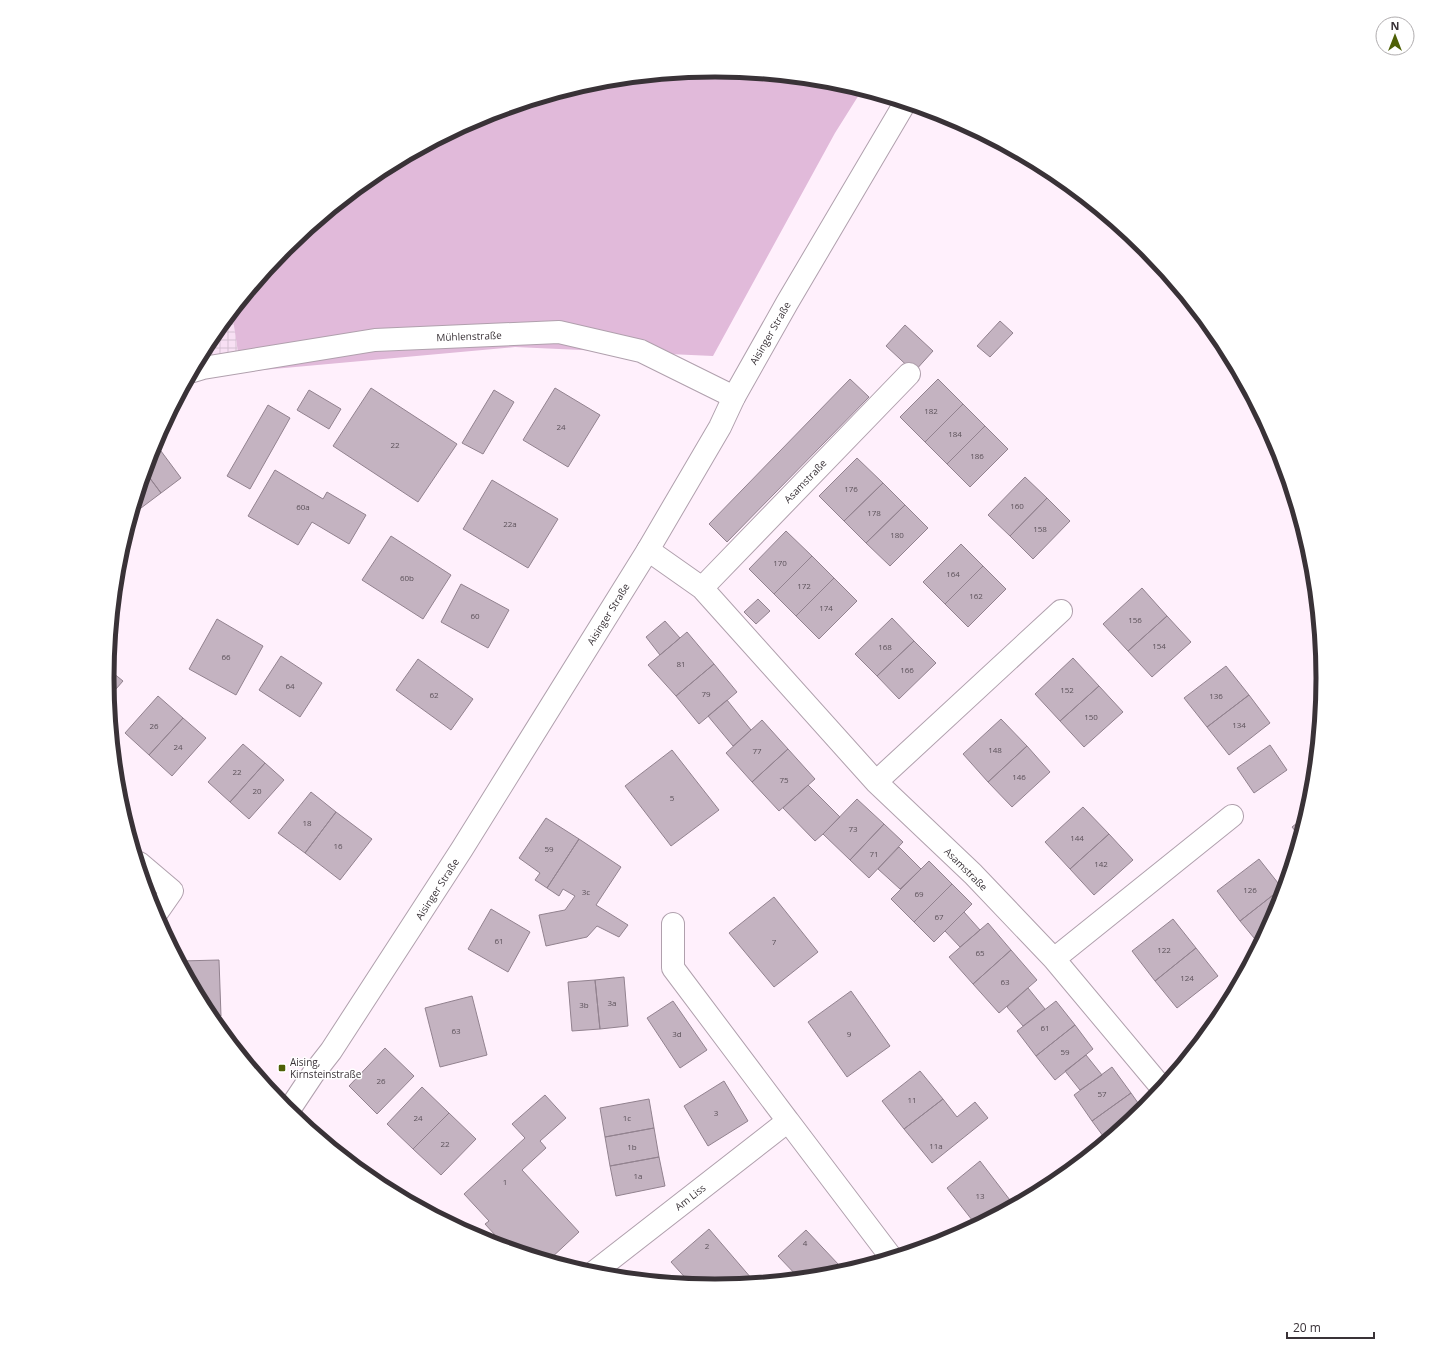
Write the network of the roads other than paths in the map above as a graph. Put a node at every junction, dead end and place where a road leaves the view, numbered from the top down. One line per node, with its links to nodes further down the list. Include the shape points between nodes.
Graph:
1 (903, 107): 4 (street, Aisinger Straße)
2 (200, 369): 4 (street, Mühlenstraße, via 376,340 559,332 641,351)
3 (908, 374): 6 (street, Asamstraße)
4 (734, 397): 5 (street, Aisinger Straße, via 720,427)
5 (648, 550): 6 (street, Asamstraße); 15 (street, Aisinger Straße, via 462,849 331,1051)
6 (702, 588): 8 (street, Asamstraße)
7 (1061, 611): 8 (street)
8 (876, 782): 13 (street, Asamstraße, via 973,874)
9 (1232, 816): 13 (street)
10 (145, 868): 11 (street, via 172,891)
11 (160, 908)
12 (673, 924): 16 (street, via 673,968)
13 (1054, 960): 14 (street, Asamstraße)
14 (1158, 1083)
15 (293, 1105)
16 (788, 1121): 17 (street); 18 (street, Am Liss)
17 (888, 1254)
18 (600, 1267)

